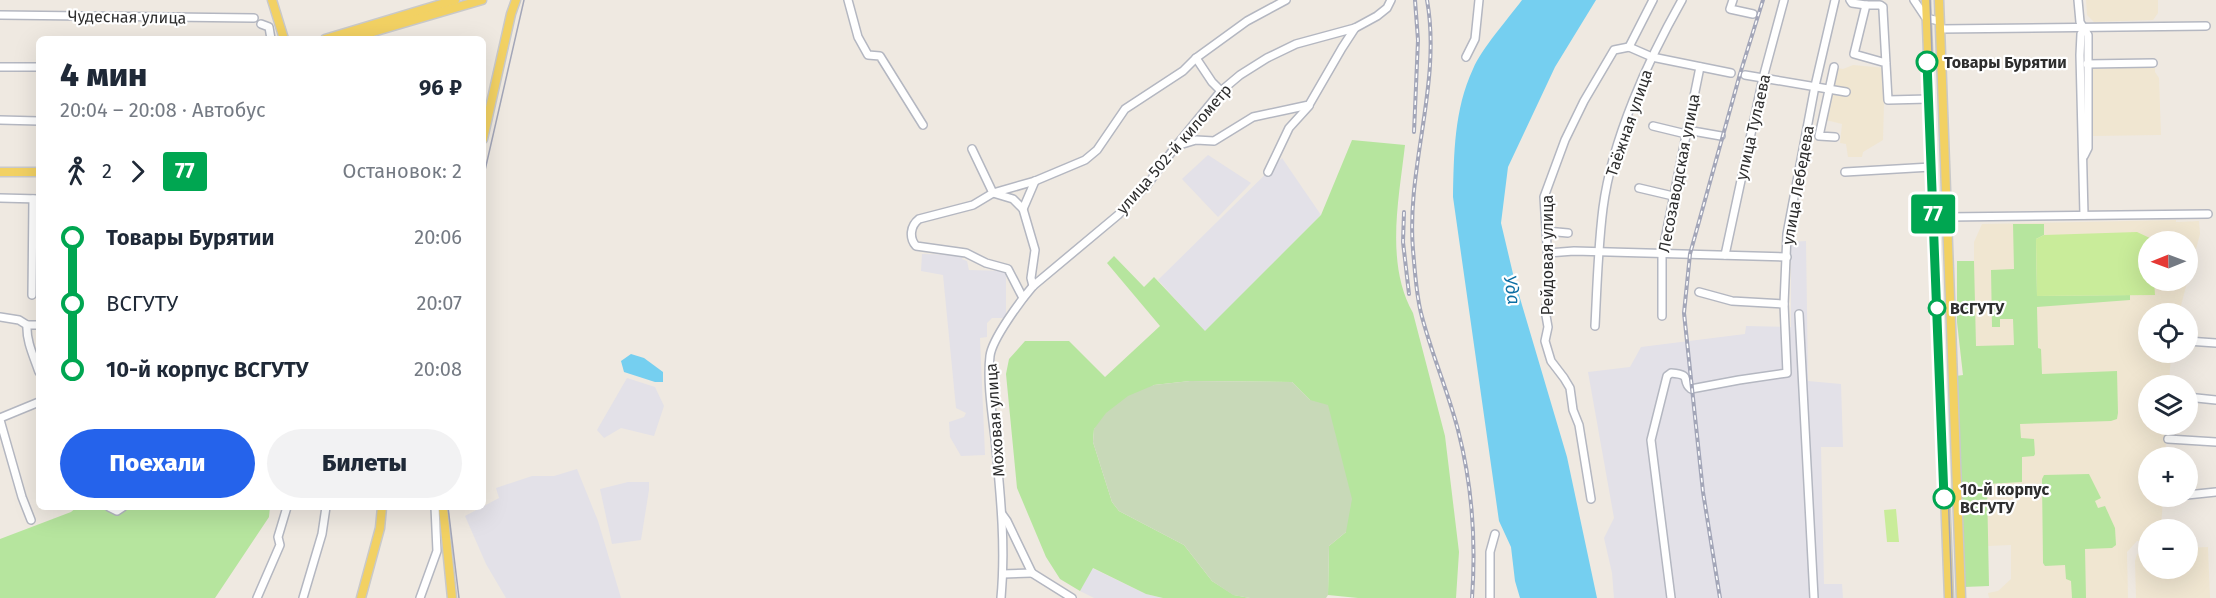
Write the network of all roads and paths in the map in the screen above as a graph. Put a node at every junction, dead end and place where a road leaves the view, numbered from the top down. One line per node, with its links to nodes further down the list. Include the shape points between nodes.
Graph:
1 (272, 0): 30 (main road)
2 (455, 0): 31 (main road)
3 (482, 0): 32 (main road)
4 (516, 0): 57 (main road)
5 (848, 0): 56 (street, via 861,45 868,55 880,57)
6 (1286, 0): 36 (street, via 1247,21)
7 (1391, 0): 27 (street, улица 502-й километр, via 1377,16)
8 (1479, 0): 34 (street, via 1475,39)
9 (1653, 0): 33 (street, Рейдовая улица)
10 (1682, 0): 35 (street, Таёжная улица)
11 (1733, 0): 20 (street, via 1730,9)
12 (1782, 0): 46 (street, улица Тулаева)
13 (1834, 0): 47 (street, улица Лебедева)
14 (1850, 0): 19 (street)
15 (1914, 0): 23 (street)
16 (1926, 0): 23 (main road)
17 (1939, 0): 25 (main road)
18 (2078, 0): 28 (street, via 2080,22)
19 (1866, 5): 37 (street, via 1883,7); 37 (street, via 1854,54)
20 (1753, 14)
21 (0, 15): 22 (street, Чудесная улица)
22 (254, 18)
23 (1926, 18): 25 (street); 51 (main road)
24 (261, 24): 29 (street, via 269,27)
25 (1940, 25): 28 (street); 65 (main road)
26 (2206, 26): 28 (street)
27 (1355, 28): 49 (street, улица 502-й километр, via 1296,44 1267,58); 53 (street)
28 (2085, 28): 39 (street); 52 (street, via 2081,34)
29 (270, 36)
30 (283, 36)
31 (335, 36)
32 (359, 36)
33 (1629, 47): 35 (street); 80 (street, Рейдовая улица, via 1614,50 1565,140 1544,197)
34 (1466, 57)
35 (1652, 57): 42 (street); 82 (street, Таёжная улица, via 1613,161 1603,206)
36 (1196, 58): 49 (street); 70 (street, via 1125,109 1097,150 1085,160)
37 (1886, 63): 51 (street, via 1888,100)
38 (2152, 63): 39 (street)
39 (2086, 64): 52 (street)
40 (0, 67): 41 (street)
41 (36, 67)
42 (1700, 67): 44 (street); 59 (street, Лесозаводская улица)
43 (1834, 67): 48 (street)
44 (1731, 74)
45 (1745, 75): 46 (street)
46 (1763, 78): 47 (street); 85 (street, улица Тулаева)
47 (1815, 86): 48 (street); 86 (street, улица Лебедева)
48 (1829, 89): 50 (street); 61 (street, via 1819,136)
49 (1221, 91): 62 (street, улица 502-й километр)
50 (1846, 92)
51 (1929, 99): 64 (main road)
52 (2084, 102): 78 (street, via 2088,148 2084,156)
53 (1309, 105): 62 (street, via 1253,117 1214,141 1196,140); 68 (street, via 1289,128)
54 (0, 120): 55 (street)
55 (36, 121)
56 (923, 125)
57 (486, 126)
58 (1653, 126): 59 (street)
59 (1686, 132): 60 (street); 73 (street, Лесозаводская улица)
60 (1721, 136)
61 (1835, 137)
62 (1176, 146): 87 (street, улица 502-й километр, via 1118,215)
63 (972, 149): 72 (street)
64 (1931, 167): 65 (main road); 69 (street); 105 (main road)
65 (1945, 167): 79 (main road)
66 (0, 172): 67 (main road)
67 (36, 172)
68 (1268, 172)
69 (1845, 172)
70 (1035, 181): 72 (street); 76 (street)
71 (1640, 188): 73 (street)
72 (993, 193): 76 (street, via 1013,200); 90 (street, via 973,205 919,219 912,228 911,240 919,248 966,254 1008,269)
73 (1673, 196): 84 (street, Лесозаводская улица)
74 (0, 198): 75 (street)
75 (36, 199): 89 (street)
76 (1023, 209): 87 (street, via 1035,250)
77 (2208, 214): 78 (street)
78 (2084, 215): 79 (street)
79 (1947, 217): 106 (main road)
80 (1546, 231): 81 (street); 83 (street, Рейдовая улица)
81 (1568, 233)
82 (1599, 252): 83 (street); 84 (street); 97 (street, Таёжная улица)
83 (1548, 253): 111 (street, Рейдовая улица, via 1550,293 1545,310 1545,341 1551,361 1570,388)
84 (1662, 254): 85 (street); 93 (street, Лесозаводская улица)
85 (1725, 255): 86 (street)
86 (1786, 257): 91 (street, улица Лебедева)
87 (1033, 286): 90 (street, улица 502-й километр)
88 (1699, 292): 91 (street, via 1732,301)
89 (32, 295)
90 (1023, 298): 117 (street, Моховая улица, via 990,355)
91 (1784, 304): 130 (street, улица Лебедева, via 1786,373 1691,389 1684,375 1668,373 1651,440)
92 (1799, 314): 131 (street)
93 (1662, 316)
94 (0, 317): 95 (street)
95 (27, 325): 96 (street); 100 (street)
96 (36, 325)
97 (1595, 326)
98 (2198, 341): 99 (street)
99 (2216, 343)
100 (36, 363)
101 (2198, 398): 102 (street)
102 (2216, 400)
103 (36, 403): 104 (street)
104 (0, 419): 118 (street)
105 (1941, 428): 106 (main road); 132 (main road)
106 (1955, 428): 133 (main road)
107 (2168, 439): 108 (street)
108 (2216, 442)
109 (2216, 492): 110 (street)
110 (2198, 494)
111 (1591, 499)
112 (286, 510): 122 (street, via 277,538 280,544)
113 (326, 510): 123 (street)
114 (382, 510): 124 (main road)
115 (435, 510): 125 (street, via 437,551)
116 (443, 510): 126 (main road)
117 (1002, 514): 120 (street); 121 (street, Моховая улица)
118 (31, 520)
119 (1495, 534): 129 (street, via 1490,552)
120 (1032, 573): 121 (street); 128 (street)
121 (1003, 574): 127 (street, Моховая улица)
122 (257, 598)
123 (303, 598)
124 (361, 598)
125 (420, 598)
126 (452, 598)
127 (1001, 598)
128 (1072, 598)
129 (1490, 598)
130 (1671, 598)
131 (1814, 598)
132 (1949, 598)
133 (1961, 598)

